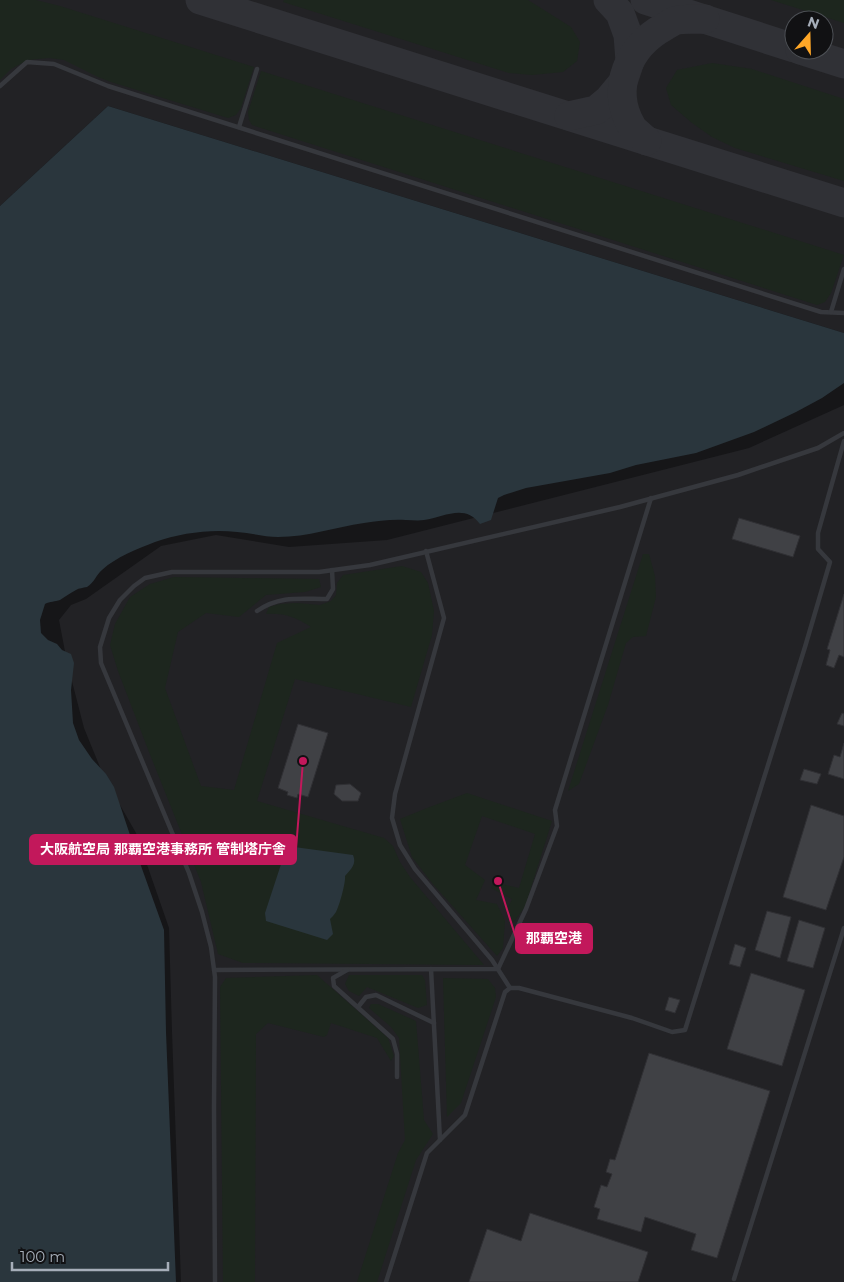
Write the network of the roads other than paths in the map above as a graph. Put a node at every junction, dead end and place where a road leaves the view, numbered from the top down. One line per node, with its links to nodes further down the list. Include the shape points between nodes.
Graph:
1 (257, 69): 3 (lane)
2 (0, 86): 3 (lane, via 27,62 54,64 108,86)
3 (239, 127): 5 (lane, via 821,312)
4 (844, 269): 5 (lane)
5 (832, 312): 6 (lane)
6 (844, 313)
7 (844, 433): 9 (lane, via 818,448 738,475)
8 (844, 441): 18 (lane, via 818,533 818,549 830,562 685,1030 672,1032 632,1018)
9 (651, 498): 10 (lane); 16 (lane, via 555,810 557,826 526,909)
10 (426, 551): 11 (lane); 16 (lane, via 444,618 395,794 392,818 400,845 415,870)
11 (332, 570): 12 (lane, via 333,589 327,599 284,599 266,604); 17 (lane, via 172,572 145,578 120,600 109,618 100,647 101,663 192,880 211,947)
12 (257, 611)
13 (844, 928): 23 (lane)
14 (348, 969): 15 (lane); 17 (lane); 19 (lane, via 333,978 334,986)
15 (431, 969): 16 (lane); 20 (lane)
16 (498, 969): 18 (lane)
17 (214, 970): 24 (lane)
18 (510, 988): 22 (lane, via 505,992 465,1115)
19 (358, 1007): 20 (lane, via 366,997 376,995); 21 (lane, via 393,1039)
20 (434, 1023): 22 (lane)
21 (397, 1077)
22 (440, 1140): 25 (lane, via 427,1153)
23 (734, 1279)
24 (215, 1282)
25 (386, 1282)

